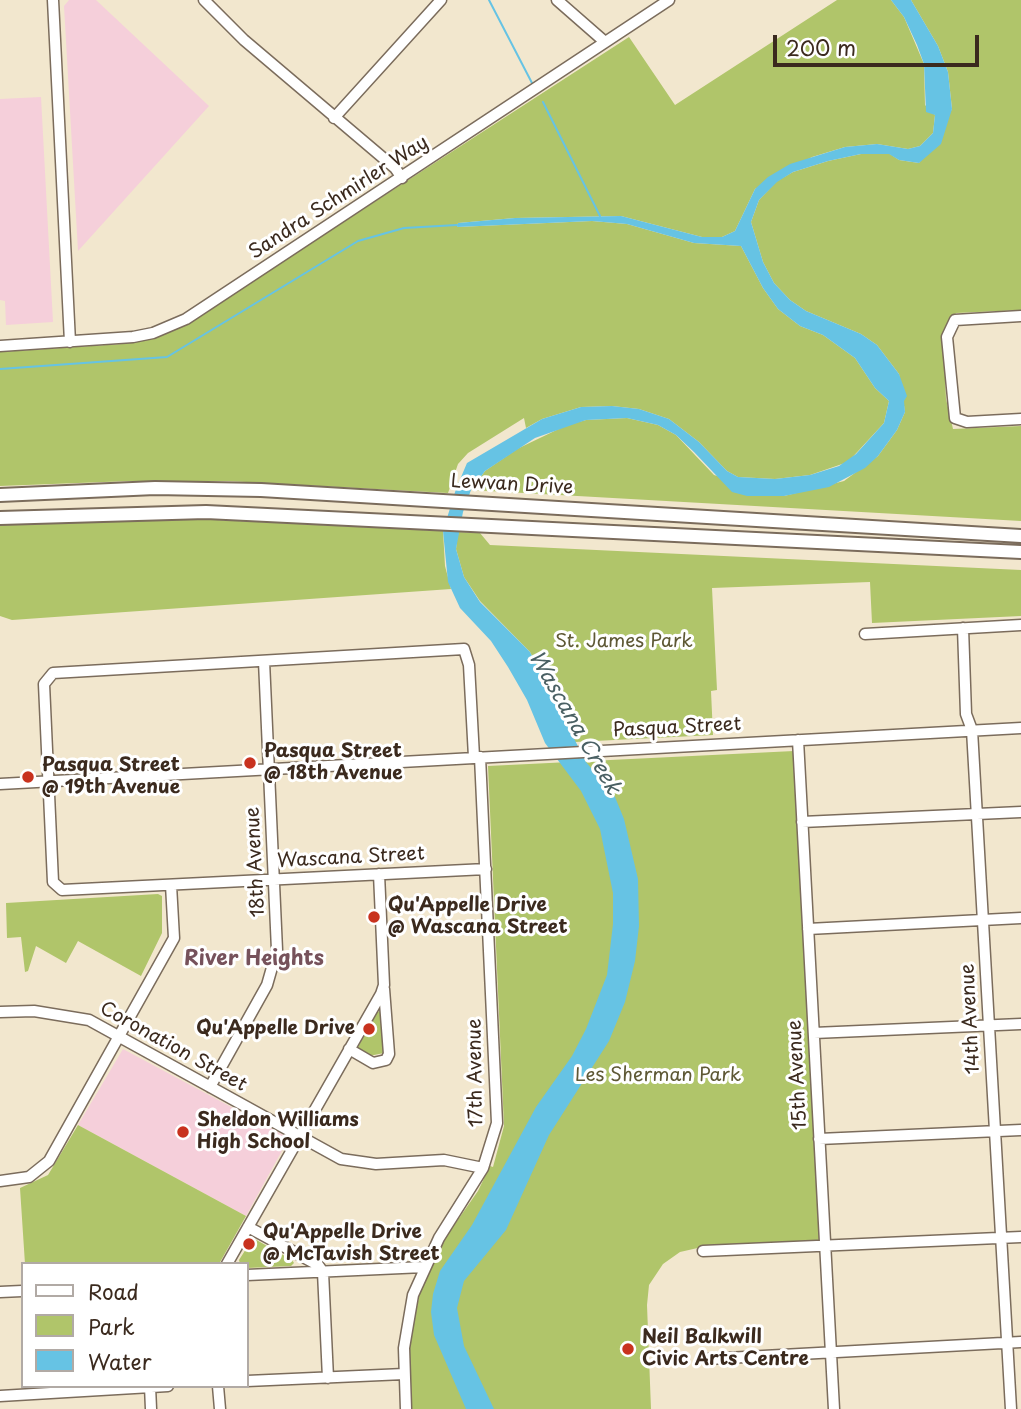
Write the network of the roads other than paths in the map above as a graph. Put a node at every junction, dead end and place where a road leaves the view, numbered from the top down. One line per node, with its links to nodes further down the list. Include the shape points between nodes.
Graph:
1 (53, 0): 10 (street)
2 (204, 0): 7 (street)
3 (441, 0): 7 (street)
4 (557, 0): 6 (street)
5 (669, 0): 6 (street, Sandra Schmirler Way)
6 (605, 43): 8 (street, Sandra Schmirler Way)
7 (334, 118): 8 (street)
8 (402, 178): 10 (street, Sandra Schmirler Way, via 186,319 133,337)
9 (1021, 316): 12 (street, via 955,320 947,337 953,412 959,422)
10 (70, 342): 11 (street, Sandra Schmirler Way)
11 (0, 346)
12 (1021, 419)
13 (0, 495): 15 (main road, Lewvan Drive, via 194,488)
14 (0, 518): 16 (main road, via 167,512)
15 (1021, 536)
16 (1021, 552)
17 (1021, 625): 18 (street)
18 (962, 628): 19 (street); 22 (street, 14th Avenue, via 966,714)
19 (865, 634)
20 (264, 661): 24 (street, 17th Avenue, via 464,649); 25 (street, 18th Avenue); 26 (street, via 53,673 44,684)
21 (1021, 728): 22 (street, Pasqua Street)
22 (972, 730): 23 (street, Pasqua Street); 29 (street, 14th Avenue)
23 (798, 740): 24 (street, Pasqua Street); 30 (street, 15th Avenue)
24 (477, 757): 25 (street, Pasqua Street); 31 (street, 17th Avenue)
25 (269, 770): 26 (street, Pasqua Street); 33 (street, 18th Avenue)
26 (48, 781): 27 (street, Pasqua Street); 34 (street, Wascana Street, via 53,882 62,890)
27 (0, 784)
28 (1021, 812): 29 (street)
29 (977, 814): 30 (street); 36 (street, 14th Avenue)
30 (802, 822): 37 (street, 15th Avenue)
31 (486, 869): 32 (street, Wascana Street); 50 (street, 17th Avenue, via 498,1105 493,1142)
32 (379, 874): 33 (street, Wascana Street); 38 (street)
33 (274, 880): 34 (street, Wascana Street); 45 (street, 18th Avenue, via 277,950 270,973)
34 (171, 885): 43 (street, via 174,939)
35 (1021, 918): 36 (street)
36 (983, 920): 37 (street); 41 (street, 14th Avenue)
37 (808, 929): 42 (street, 15th Avenue)
38 (384, 985): 44 (street); 44 (street, via 386,1060 373,1063)
39 (0, 1012): 43 (street, Coronation Street, via 69,1015)
40 (1021, 1024): 41 (street)
41 (989, 1026): 42 (street); 47 (street, 14th Avenue)
42 (814, 1033): 49 (street, 15th Avenue)
43 (118, 1036): 45 (street, Coronation Street); 51 (street, via 49,1161 29,1177)
44 (349, 1049): 48 (street)
45 (210, 1087): 48 (street, Coronation Street)
46 (1021, 1130): 47 (street)
47 (995, 1132): 49 (street); 54 (street, 14th Avenue)
48 (300, 1136): 50 (street, Coronation Street, via 354,1162 444,1160); 52 (street)
49 (819, 1139): 55 (street, 15th Avenue)
50 (483, 1168): 58 (street, 17th Avenue)
51 (0, 1181)
52 (248, 1227): 57 (street); 59 (street)
53 (1021, 1237): 54 (street)
54 (1001, 1238): 55 (street); 64 (street, 14th Avenue)
55 (825, 1245): 56 (street); 65 (street, 15th Avenue)
56 (703, 1251)
57 (228, 1262)
58 (424, 1268): 59 (street); 67 (street, 17th Avenue, via 408,1323)
59 (323, 1272): 60 (street); 68 (street)
60 (248, 1275)
61 (21, 1291): 62 (street)
62 (0, 1292)
63 (1021, 1342): 64 (street)
64 (1007, 1343): 65 (street); 78 (street, 14th Avenue)
65 (831, 1352): 66 (street); 77 (street, 15th Avenue)
66 (708, 1359)
67 (404, 1374): 68 (street); 76 (street, 17th Avenue)
68 (328, 1378): 69 (street)
69 (248, 1381)
70 (131, 1388): 73 (street)
71 (150, 1388): 74 (street)
72 (218, 1388): 75 (street)
73 (0, 1395)
74 (151, 1409)
75 (220, 1409)
76 (406, 1409)
77 (834, 1409)
78 (1011, 1409)

